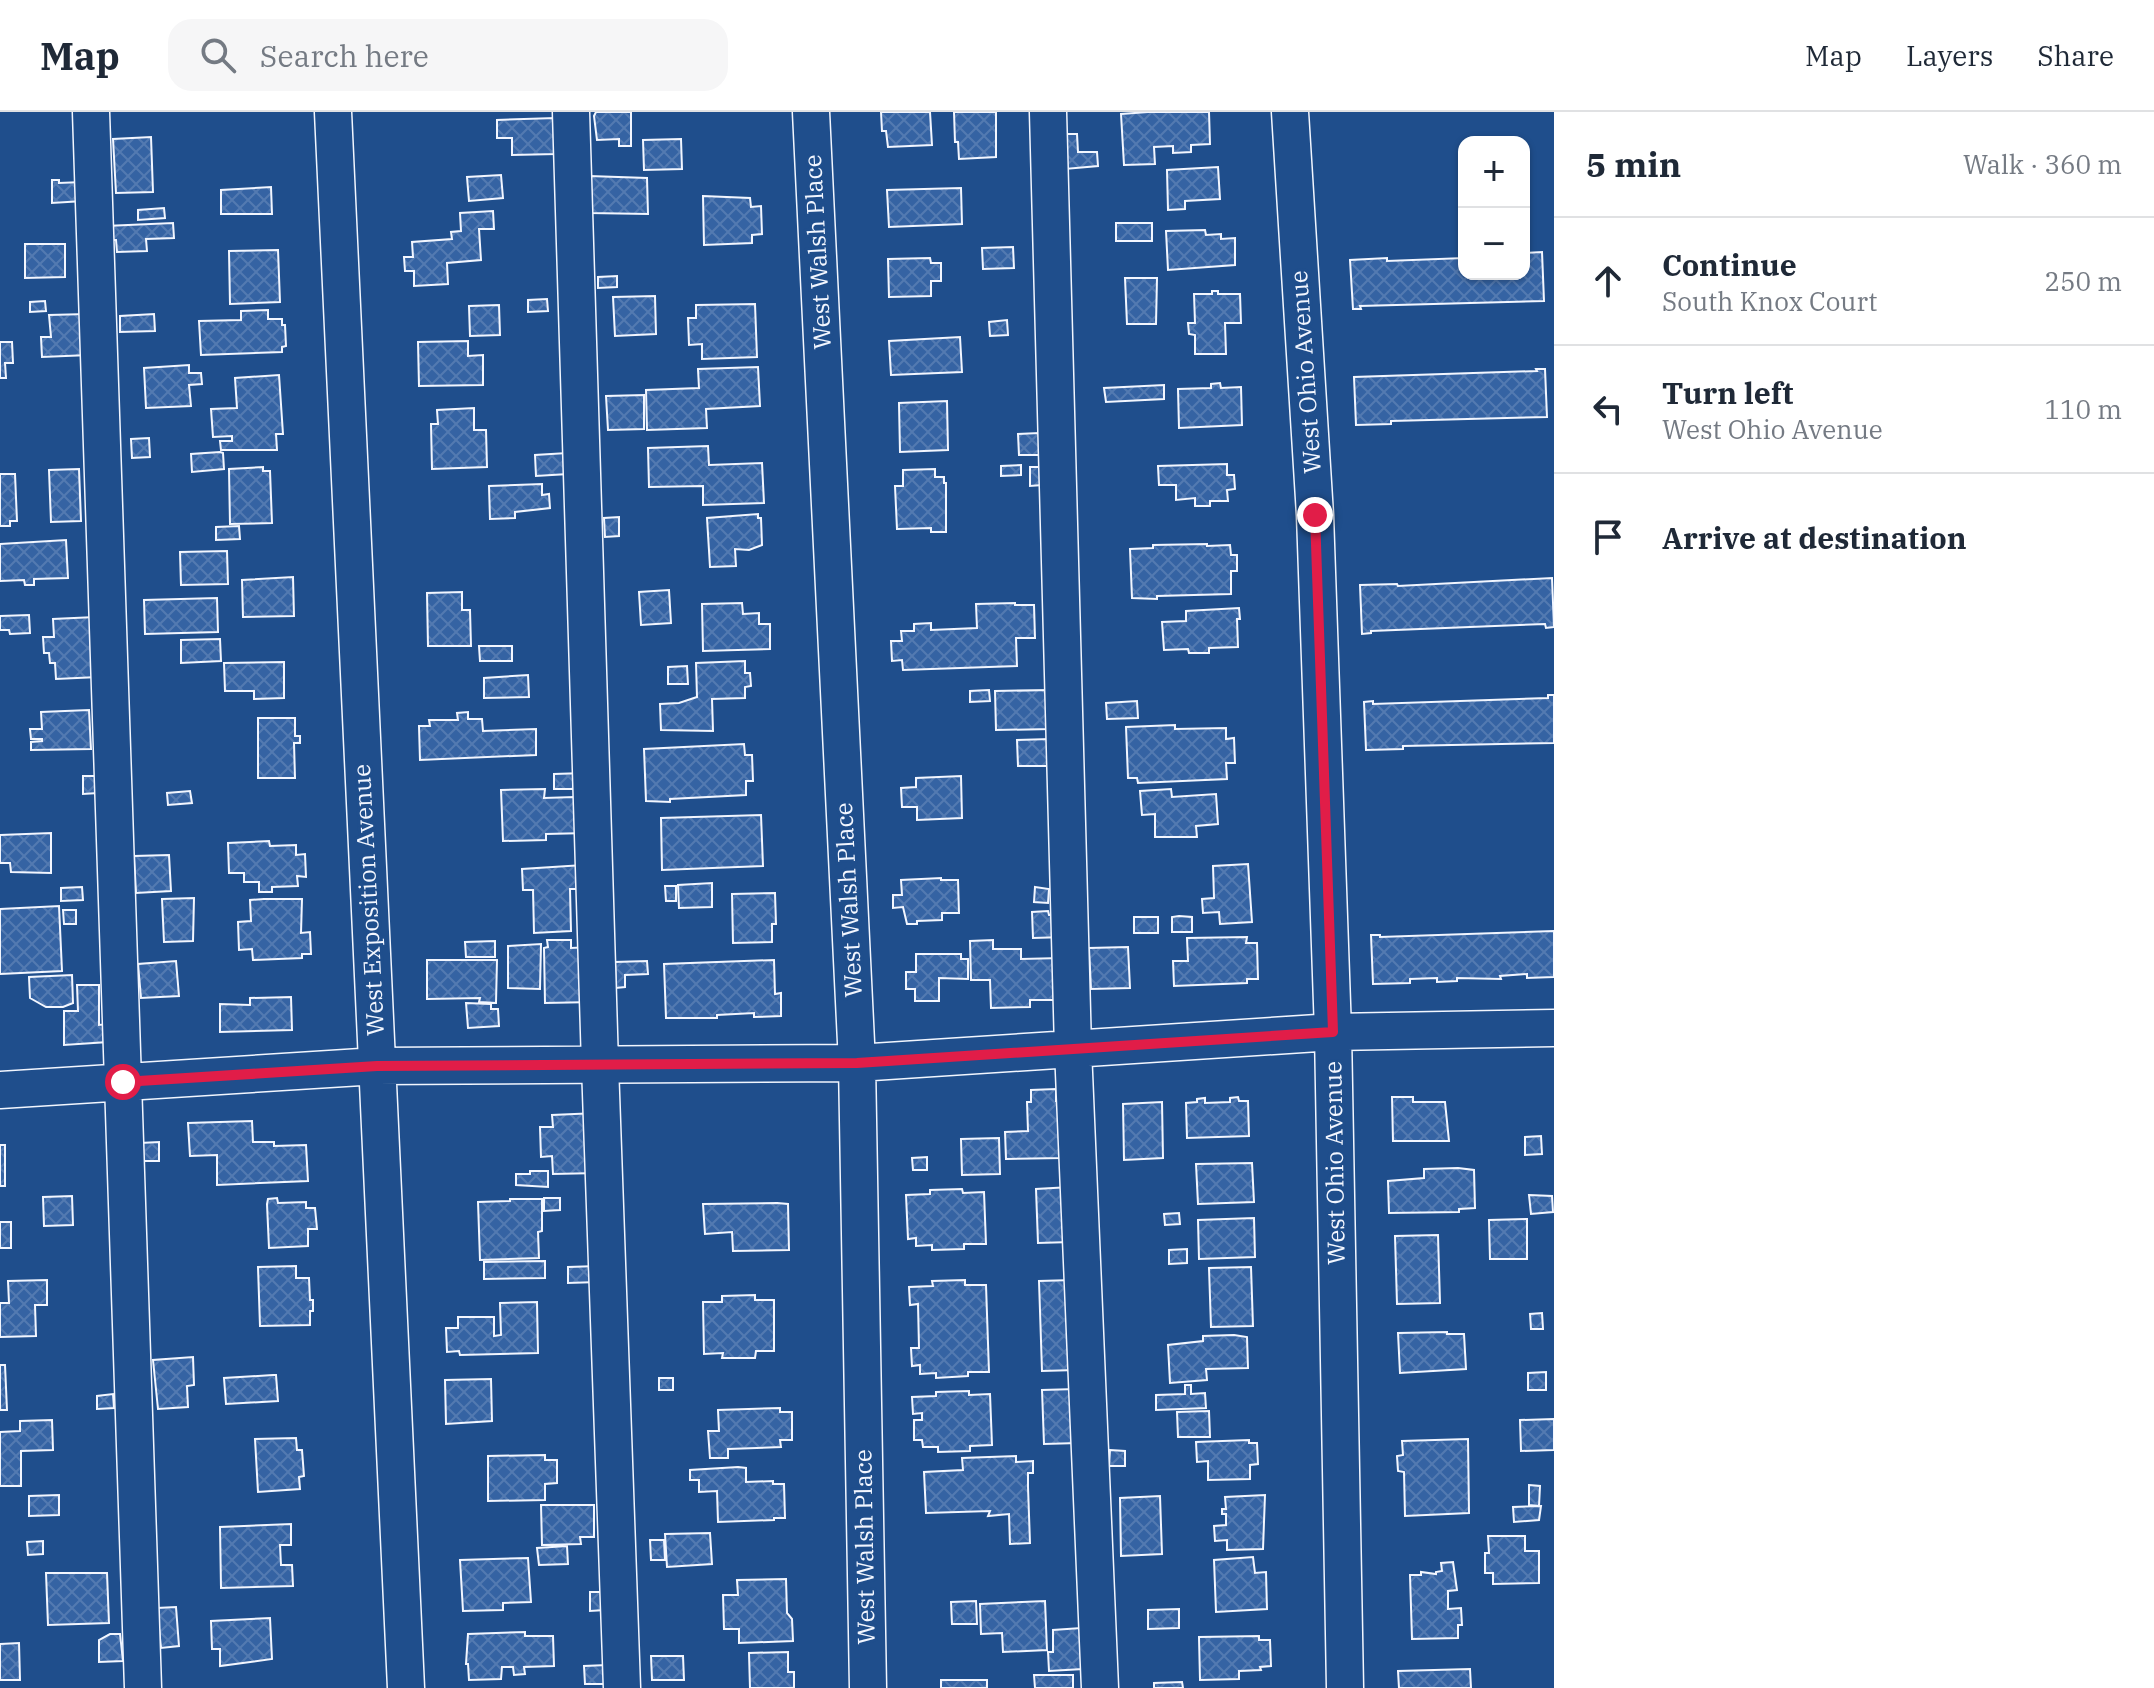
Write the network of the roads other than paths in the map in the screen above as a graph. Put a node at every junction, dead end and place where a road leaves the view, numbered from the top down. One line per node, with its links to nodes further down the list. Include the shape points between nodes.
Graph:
1 (91, 112): 14 (street)
2 (333, 112): 13 (street, West Exposition Avenue)
3 (571, 112): 12 (street)
4 (811, 112): 11 (street, West Walsh Place)
5 (1048, 112): 9 (street)
6 (1290, 112): 8 (street, West Ohio Avenue, via 1315,515)
7 (1554, 1028): 8 (street); 10 (street)
8 (1333, 1032): 9 (street); 21 (street, West Ohio Avenue)
9 (1073, 1049): 11 (street); 20 (street)
10 (1554, 1053)
11 (857, 1063): 12 (street); 19 (street, West Walsh Place)
12 (600, 1065): 13 (street); 18 (street)
13 (377, 1066): 14 (street); 17 (street, West Exposition Avenue)
14 (123, 1082): 15 (street); 16 (street)
15 (0, 1090)
16 (143, 1688)
17 (406, 1688)
18 (622, 1688)
19 (868, 1688)
20 (1100, 1688)
21 (1345, 1688)

